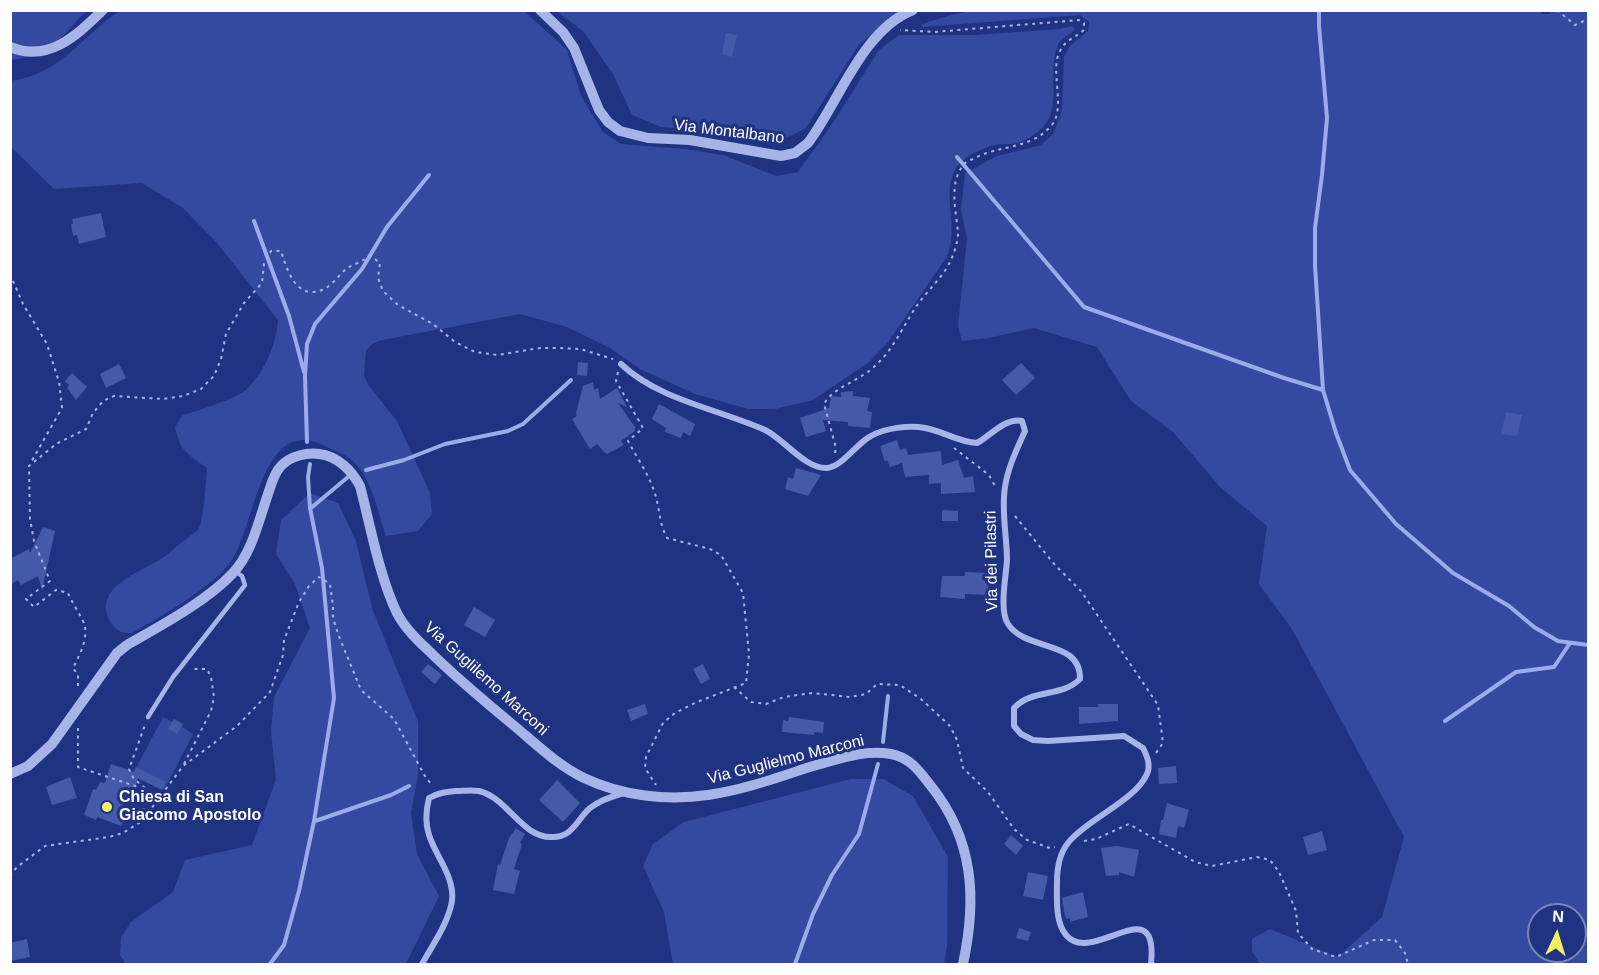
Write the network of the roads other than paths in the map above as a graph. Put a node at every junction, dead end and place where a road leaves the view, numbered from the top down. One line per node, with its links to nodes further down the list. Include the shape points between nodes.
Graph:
1 (103, 10): 4 (street, via 81,32 54,49 31,52)
2 (540, 10): 3 (street, Via Montalbano, via 574,48 599,110 620,131 781,156 795,153 808,143 866,50 886,28)
3 (913, 10)
4 (10, 47)
5 (621, 364): 13 (street, Via dei Pilastri, via 634,376 671,395 768,431 817,466 837,465 870,436 909,427 977,443 1008,423 1022,421 1025,431 1013,455 1005,487 1004,602 1008,625 1026,638 1073,657 1080,679 1071,688 1022,700 1014,708 1014,726 1033,740 1124,736 1143,748 1149,765 1138,787 1068,843 1057,876 1059,916 1066,935 1082,943 1127,930 1145,931 1151,940)
6 (233, 573): 7 (lane, via 238,572 245,585 179,669); 8 (street, Via Guglilemo Marconi, via 195,604 117,653 52,744 28,766); 9 (street, Via Guglilemo Marconi, via 252,540 273,478 282,465 311,453 336,459 360,486 390,595 412,634 472,691 561,764 583,777)
7 (148, 717)
8 (10, 774)
9 (628, 792): 10 (street, Via Guglilemo Marconi); 11 (street, via 610,796 591,807 572,830 555,838 540,836 498,800 479,791 439,793 429,798 428,834 448,875 452,898 448,918)
10 (663, 797): 12 (street, Via Guglielmo Marconi, via 739,789 852,755 872,752 905,758 915,765 953,820 969,868 970,931)
11 (422, 964)
12 (963, 964)
13 (1151, 964)

